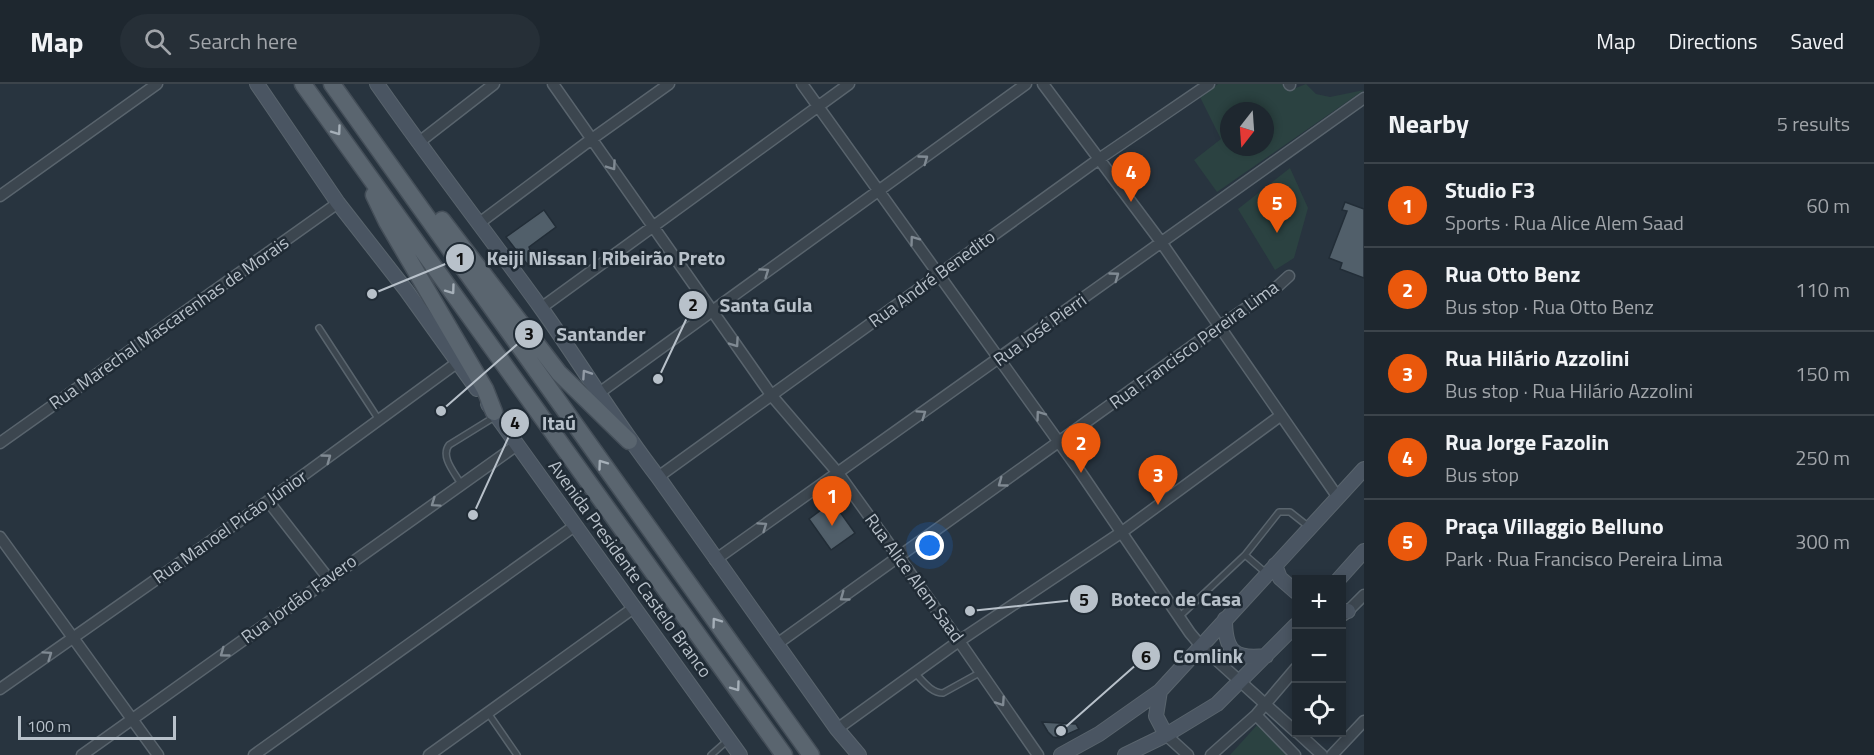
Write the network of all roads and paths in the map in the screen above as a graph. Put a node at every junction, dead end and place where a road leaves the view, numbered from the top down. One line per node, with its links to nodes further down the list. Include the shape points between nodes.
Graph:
1 (156, 84): 22 (street)
2 (257, 84): 23 (main road, Avenida Presidente Castelo Branco)
3 (303, 84): 19 (main road, Avenida Presidente Castelo Branco, one-way to 19)
4 (332, 84): 16 (main road)
5 (377, 84): 18 (main road)
6 (494, 84): 18 (street)
7 (553, 84): 17 (street, Rua Alice Alem Saad)
8 (669, 84): 17 (street)
9 (802, 84): 15 (street)
10 (849, 84): 15 (street)
11 (1026, 84): 21 (street, one-way to 11)
12 (1043, 84): 20 (street)
13 (1209, 84): 20 (street, Rua André Benedito)
14 (1364, 98): 26 (street, Rua José Pierri)
15 (818, 106): 21 (street); 25 (street)
16 (357, 120): 40 (main road, via 434,210 559,374); 97 (main road, one-way to 16)
17 (593, 139): 24 (street); 25 (street, Rua Alice Alem Saad, one-way to 25)
18 (418, 143): 24 (main road)
19 (354, 154): 37 (main road, via 387,222 485,389); 96 (main road, Avenida Presidente Castelo Branco, one-way to 96)
20 (1099, 159): 26 (street); 27 (street, Rua André Benedito)
21 (879, 191): 27 (street, one-way to 21); 30 (street, one-way to 21)
22 (0, 196)
23 (338, 203): 34 (main road, Avenida Presidente Castelo Branco); 42 (street, Rua Marechal Mascarenhas de Morais)
24 (478, 224): 29 (main road)
25 (653, 225): 29 (street); 30 (street, Rua Alice Alem Saad)
26 (1161, 242): 31 (street); 33 (street, Rua José Pierri, one-way to 26)
27 (939, 275): 33 (street); 36 (street, Rua André Benedito)
28 (1289, 276): 31 (street, Rua Francisco Pereira Lima)
29 (541, 308): 35 (main road, one-way to 29)
30 (712, 310): 35 (street); 36 (street, Rua Alice Alem Saad, one-way to 36)
31 (1220, 326): 38 (street); 41 (street, Rua Francisco Pereira Lima)
32 (319, 328): 39 (lane)
33 (1000, 359): 41 (street, one-way to 33); 45 (street, Rua José Pierri, one-way to 33)
34 (458, 362): 37 (main road, Avenida Presidente Castelo Branco); 39 (street, Rua Manoel Picão Júnior)
35 (599, 393): 40 (main road)
36 (772, 396): 45 (street, Rua Alice Alem Saad); 46 (street, Rua André Benedito)
37 (495, 414): 43 (main road, Avenida Presidente Castelo Branco); 47 (lane, via 446,450 445,456)
38 (1280, 416): 48 (street); 52 (street)
39 (379, 420): 49 (street, Rua Manoel Picão Júnior, one-way to 39)
40 (629, 441): 46 (main road)
41 (1059, 442): 52 (street); 56 (street, Rua Francisco Pereira Lima, one-way to 56)
42 (0, 443)
43 (517, 445): 47 (street, Rua Jordão Favero); 50 (main road, Avenida Presidente Castelo Branco)
44 (1364, 469): 48 (main road)
45 (838, 473): 56 (street, Rua Alice Alem Saad); 57 (street, Rua José Pierri, one-way to 45)
46 (658, 477): 57 (main road)
47 (461, 484): 60 (street, Rua Jordão Favero, one-way to 60)
48 (1337, 496): 51 (main road)
49 (268, 501): 60 (street); 68 (street, Rua Manoel Picão Júnior)
50 (576, 525): 63 (main road, Avenida Presidente Castelo Branco); 91 (street)
51 (1309, 527): 55 (lane, via 1290,512 1279,512); 58 (main road)
52 (1122, 532): 65 (street); 69 (street)
53 (0, 537): 68 (street)
54 (1364, 551): 59 (main road)
55 (1245, 555): 58 (lane); 65 (lane)
56 (898, 557): 69 (street, Rua Alice Alem Saad); 70 (street, Rua Francisco Pereira Lima, one-way to 70)
57 (715, 560): 70 (main road)
58 (1271, 569): 61 (main road); 66 (main road)
59 (1342, 575)
60 (328, 578): 82 (street, Rua Jordão Favero, one-way to 82)
61 (1292, 588)
62 (1364, 595): 64 (street)
63 (634, 608): 80 (street); 88 (main road, Avenida Presidente Castelo Branco)
64 (1346, 611)
65 (1179, 617): 71 (street)
66 (1225, 619): 71 (main road); 72 (main road, via 1227,644 1235,652 1249,658)
67 (1292, 629): 72 (main road)
68 (72, 638): 77 (street, Rua Manoel Picão Júnior, one-way to 68); 82 (street)
69 (959, 640): 73 (street, Rua Alice Alem Saad); 74 (street)
70 (777, 644): 85 (main road)
71 (1201, 646): 76 (street); 78 (main road)
72 (1266, 656): 76 (main road)
73 (981, 672): 74 (lane, via 944,693 934,691); 99 (street, Rua Alice Alem Saad, one-way to 99)
74 (915, 673): 85 (street)
75 (1292, 673): 79 (street)
76 (1239, 682): 79 (street); 86 (main road, via 1218,704)
77 (0, 689)
78 (1160, 691): 86 (main road, via 1156,716); 100 (main road)
79 (1265, 704): 81 (street); 84 (street)
80 (488, 713): 92 (street); 93 (lane)
81 (1256, 715): 103 (street); 104 (street)
82 (132, 719): 89 (street, Rua Jordão Favero); 90 (street)
83 (1364, 721): 106 (street)
84 (1292, 728)
85 (837, 729): 98 (main road)
86 (1166, 735): 101 (main road); 102 (street)
87 (1302, 737): 105 (street)
88 (729, 739): 94 (lane); 95 (main road, Avenida Presidente Castelo Branco)
89 (82, 755)
90 (158, 755)
91 (254, 755)
92 (429, 755)
93 (517, 755)
94 (711, 755)
95 (740, 755)
96 (784, 755)
97 (811, 755)
98 (859, 755)
99 (1038, 755)
100 (1061, 755)
101 (1125, 755)
102 (1188, 755)
103 (1211, 755)
104 (1295, 755)
105 (1322, 755)
106 (1332, 755)

